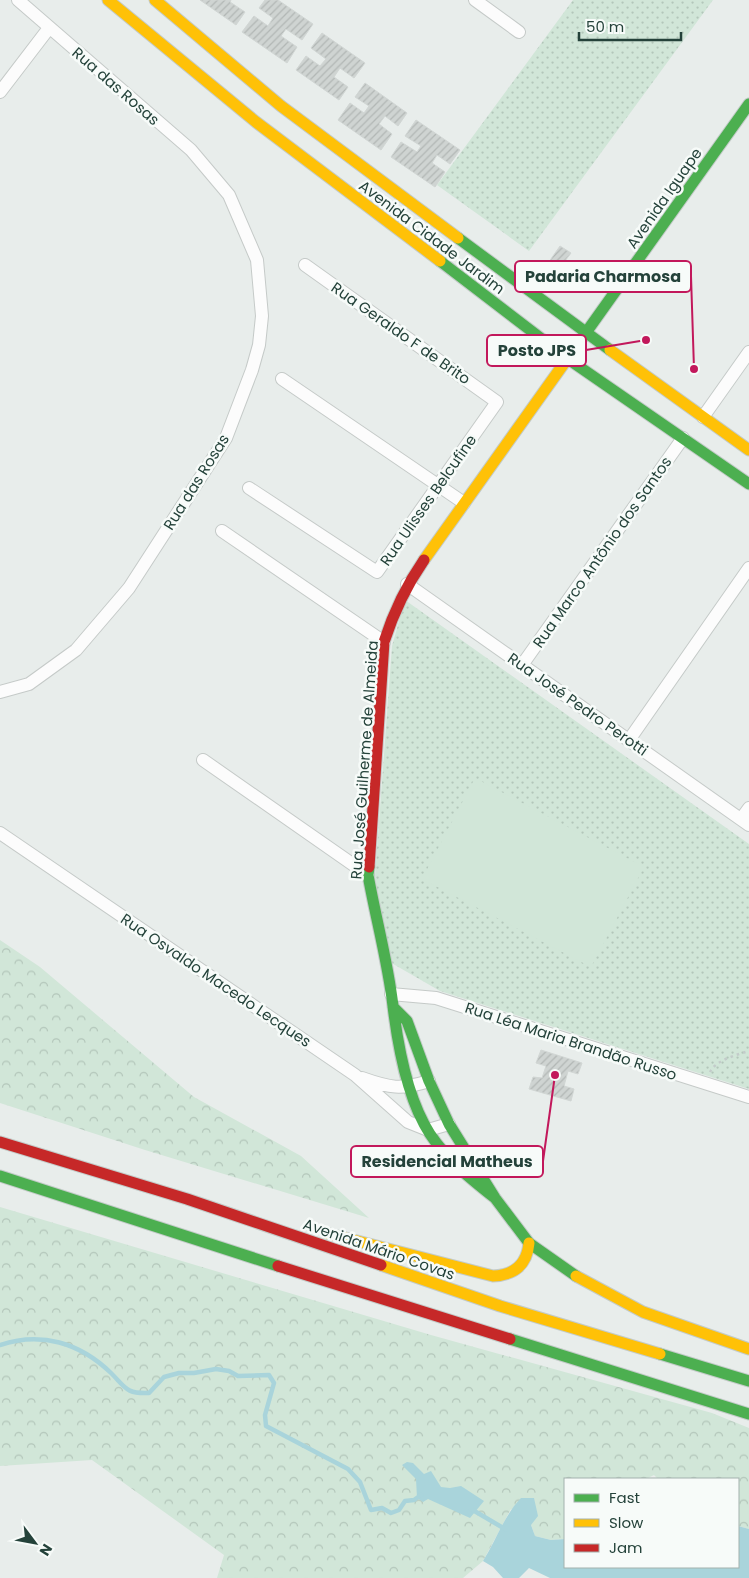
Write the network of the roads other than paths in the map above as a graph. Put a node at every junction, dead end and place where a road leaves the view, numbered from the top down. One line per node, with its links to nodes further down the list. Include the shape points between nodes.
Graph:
1 (18, 0): 5 (street, Rua das Rosas)
2 (108, 0): 12 (main road, Avenida Cidade Jardim, via 256,122)
3 (155, 0): 10 (main road, Avenida Cidade Jardim, via 281,106)
4 (475, 0): 6 (street)
5 (49, 28): 7 (street); 27 (street, Rua das Rosas, via 191,150 229,195 257,260 262,316 252,370 226,438 129,588 76,650 29,684)
6 (519, 32)
7 (0, 92)
8 (749, 104): 10 (main road, Avenida Iguape)
9 (305, 265): 14 (street, Rua Geraldo F de Brito)
10 (586, 333): 12 (main road, Avenida Iguape); 15 (main road, Avenida Cidade Jardim)
11 (749, 352): 15 (street)
12 (568, 359): 16 (main road, Avenida Cidade Jardim); 21 (main road, Rua José Guilherme de Almeida)
13 (282, 379): 19 (street)
14 (497, 402): 19 (street, Rua Ulisses Belcufine)
15 (703, 417): 17 (main road, Avenida Cidade Jardim)
16 (683, 438): 18 (main road, Avenida Cidade Jardim); 26 (street, Rua Marco Antônio dos Santos)
17 (749, 450)
18 (748, 481)
19 (439, 486): 20 (street, Rua Ulisses Belcufine, via 377,572); 21 (street)
20 (249, 488)
21 (464, 503): 24 (main road, Rua José Guilherme de Almeida)
22 (222, 531): 25 (street)
23 (749, 568): 28 (street)
24 (407, 584): 25 (main road, Rua José Guilherme de Almeida); 26 (street, Rua José Pedro Perotti)
25 (384, 642): 33 (main road, Rua José Guilherme de Almeida)
26 (522, 665): 28 (street, Rua José Pedro Perotti)
27 (0, 692)
28 (630, 740): 31 (street, Rua José Pedro Perotti)
29 (203, 760): 33 (street)
30 (749, 808): 31 (street)
31 (745, 822)
32 (0, 833): 36 (street, Rua Osvaldo Macedo Lecques)
33 (368, 875): 34 (main road, Rua José Guilherme de Almeida)
34 (390, 994): 35 (main road, Rua José Guilherme de Almeida); 39 (street, Rua Léa Maria Brandão Russo, via 436,998)
35 (393, 1007): 37 (main road, Rua José Guilherme de Almeida, via 407,1021); 38 (main road, Rua José Guilherme de Almeida, via 393,1026)
36 (355, 1075): 38 (street, via 385,1086); 41 (street, Rua Osvaldo Macedo Lecques, via 408,1122)
37 (429, 1081): 38 (street); 40 (main road, Rua José Guilherme de Almeida)
38 (410, 1087): 41 (main road, Rua José Guilherme de Almeida)
39 (749, 1097)
40 (450, 1124): 41 (street); 44 (main road, Rua José Guilherme de Almeida)
41 (428, 1130): 44 (main road, Rua José Guilherme de Almeida, via 473,1182)
42 (0, 1142): 45 (main road, Avenida Mário Covas)
43 (0, 1176): 49 (main road)
44 (494, 1198): 46 (main road, Rua José Guilherme de Almeida)
45 (187, 1199): 46 (main road, via 493,1276 514,1272 528,1255); 48 (main road, Avenida Mário Covas, via 500,1306)
46 (529, 1242): 47 (main road, Rua José Guilherme de Almeida, via 584,1281 643,1312)
47 (749, 1349)
48 (749, 1381)
49 (749, 1414)

